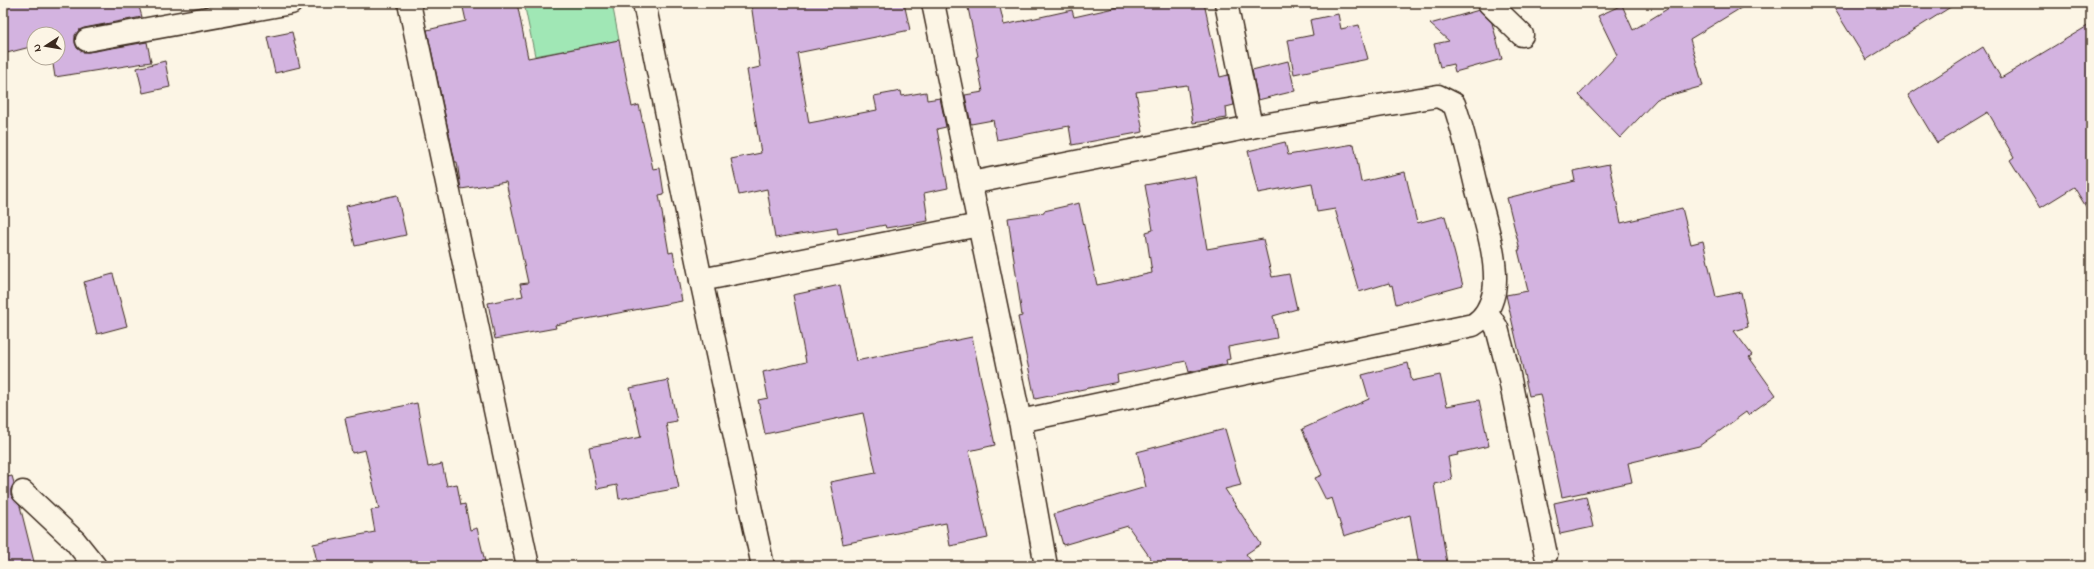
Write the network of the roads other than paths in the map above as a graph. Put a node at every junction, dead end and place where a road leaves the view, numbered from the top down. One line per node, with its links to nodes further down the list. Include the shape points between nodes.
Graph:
1 (290, 3): 8 (street)
2 (409, 3): 18 (street)
3 (644, 3): 12 (street)
4 (933, 3): 10 (street)
5 (1226, 3): 9 (street)
6 (1489, 3): 7 (street)
7 (1522, 35)
8 (87, 40)
9 (1251, 127): 10 (street); 13 (street, via 1425,97 1438,96 1454,104 1493,264 1494,293)
10 (971, 183): 11 (street)
11 (979, 225): 12 (street); 14 (street)
12 (701, 280): 19 (street)
13 (1487, 312): 14 (street, via 1481,320 1463,328); 16 (street, via 1497,328 1508,370)
14 (1020, 422): 20 (street)
15 (23, 492): 17 (street, via 75,541)
16 (1546, 555)
17 (95, 566)
18 (528, 566)
19 (763, 566)
20 (1046, 566)

